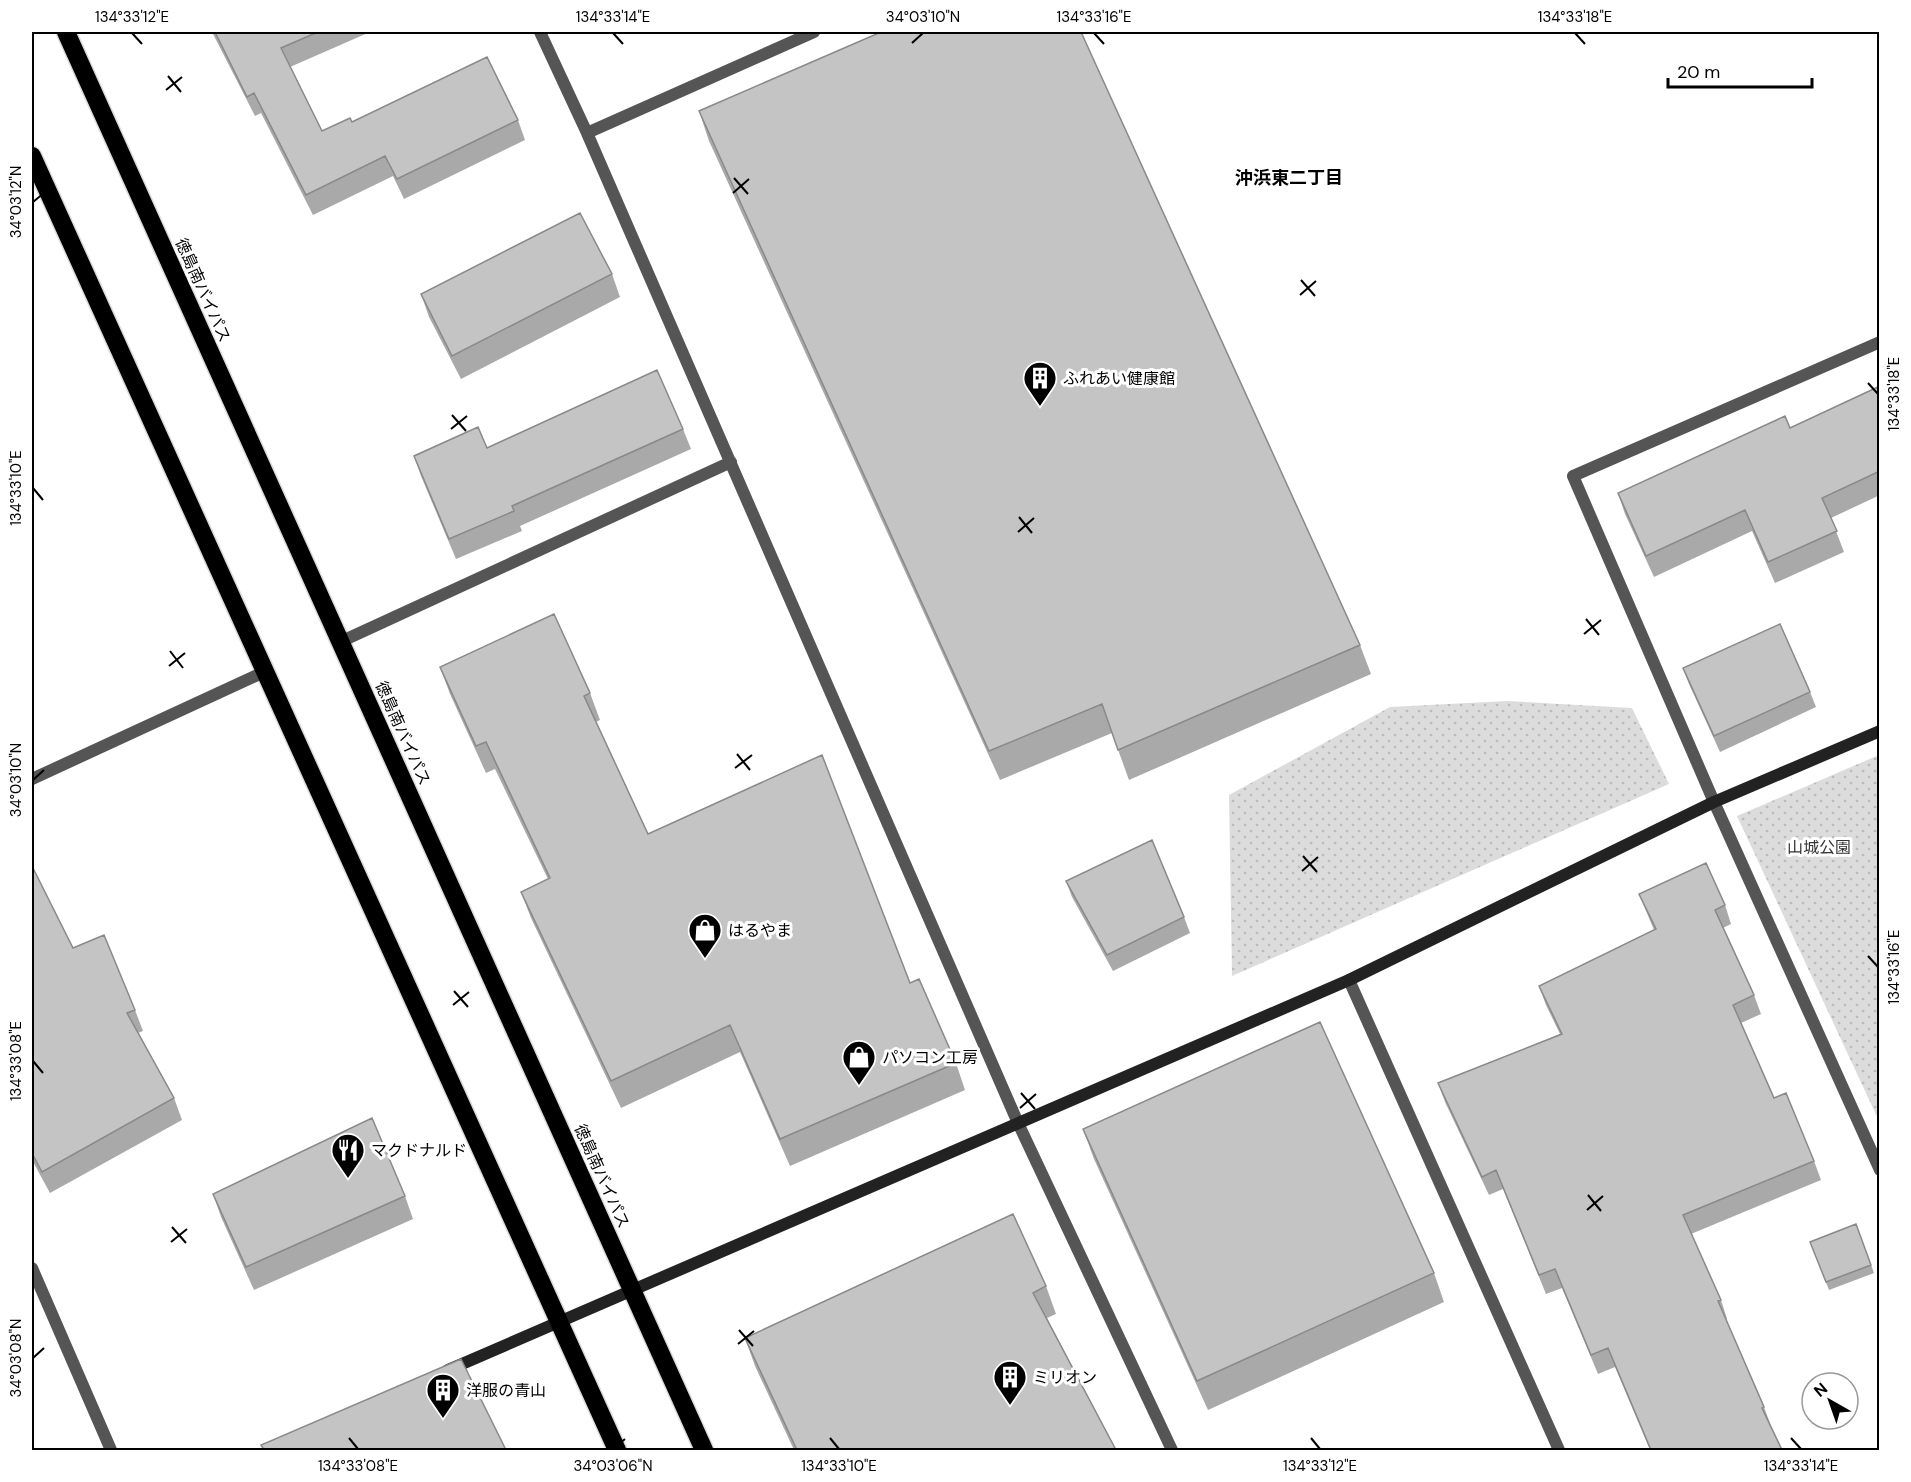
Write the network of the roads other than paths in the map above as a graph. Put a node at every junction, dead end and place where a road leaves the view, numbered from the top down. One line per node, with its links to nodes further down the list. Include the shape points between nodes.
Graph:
1 (66, 32): 8 (highway, 徳島南バイパス)
2 (540, 32): 4 (street)
3 (814, 32): 4 (street)
4 (588, 133): 7 (street)
5 (32, 156): 9 (highway)
6 (1880, 342): 12 (street, via 1573,476)
7 (730, 462): 8 (street); 14 (street)
8 (340, 642): 17 (highway, 徳島南バイパス)
9 (264, 672): 11 (street); 18 (highway)
10 (1880, 731): 12 (street)
11 (32, 779)
12 (1714, 802): 13 (street); 15 (street)
13 (1349, 980): 14 (street); 24 (street)
14 (1018, 1123): 17 (street); 23 (street)
15 (1880, 1170)
16 (32, 1268): 20 (street)
17 (632, 1290): 18 (street); 22 (highway, 徳島南バイパス)
18 (558, 1322): 19 (street); 21 (highway)
19 (434, 1376)
20 (111, 1450)
21 (616, 1450)
22 (704, 1450)
23 (1172, 1450)
24 (1558, 1450)

